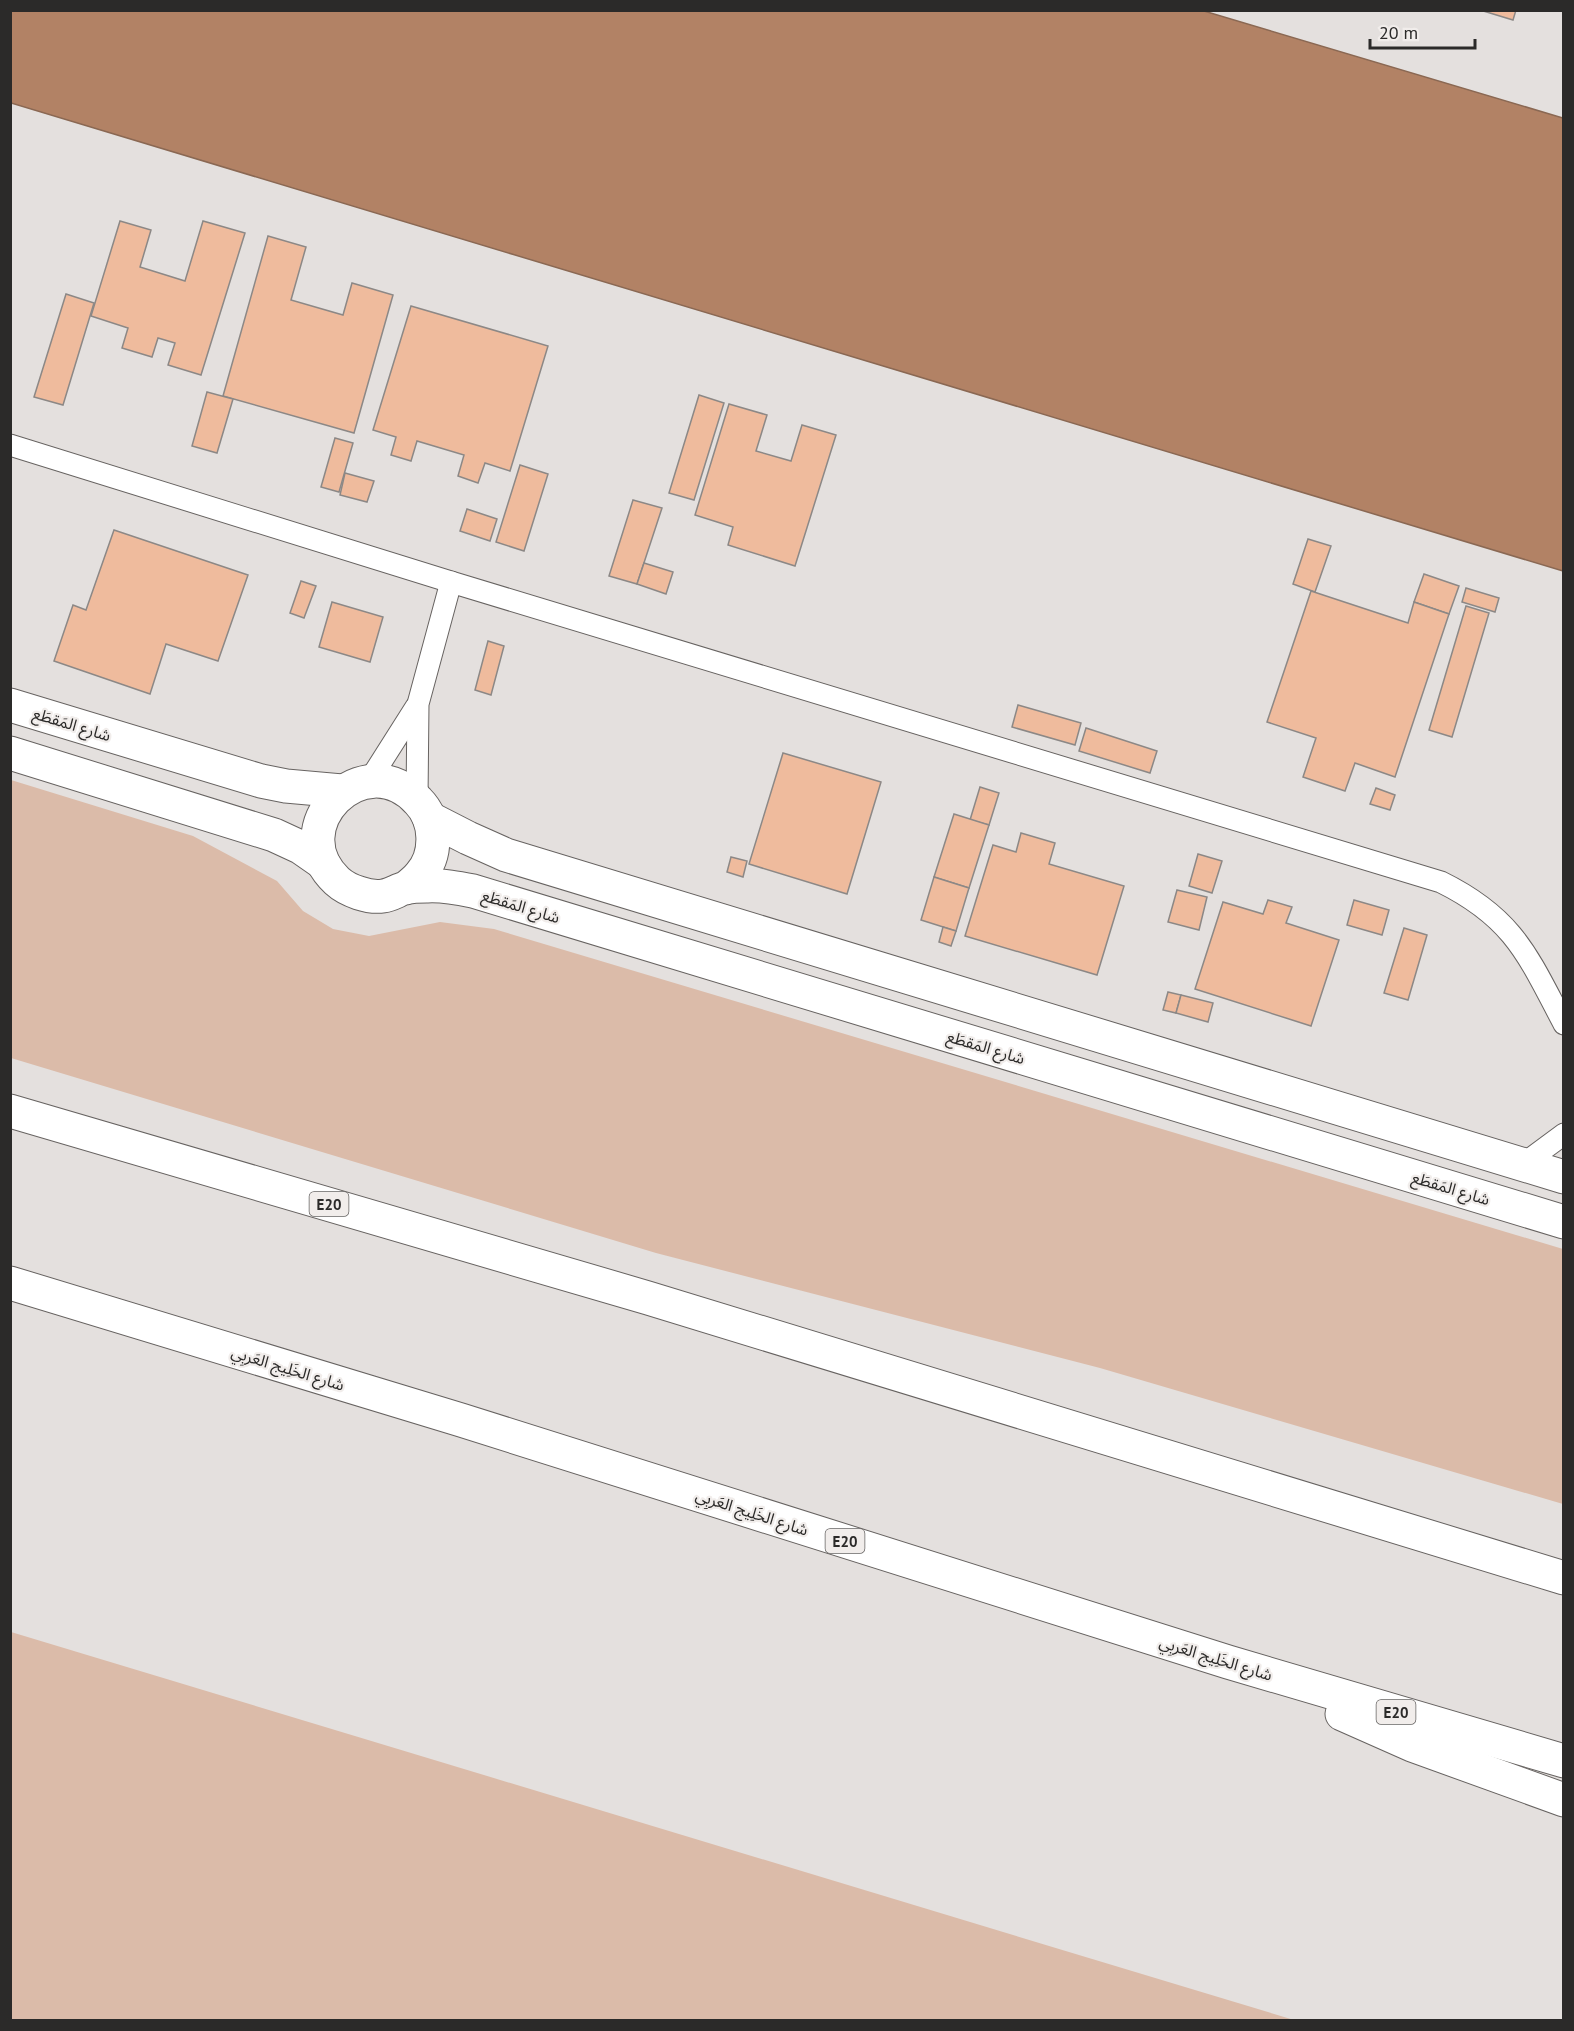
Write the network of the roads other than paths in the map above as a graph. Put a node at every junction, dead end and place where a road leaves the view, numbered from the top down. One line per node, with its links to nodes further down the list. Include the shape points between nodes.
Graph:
1 (10, 445): 2 (lane)
2 (451, 582): 3 (lane); 10 (lane, via 1441,882 1468,895 1512,933)
3 (418, 704): 6 (lane); 7 (lane)
4 (10, 705): 6 (main road, شارع المَقطَع, via 261,781 286,786)
5 (10, 753): 8 (main road, via 274,835)
6 (356, 786): 7 (main road, via 387,782 403,788); 8 (main road, via 328,805 320,823)
7 (423, 808): 9 (main road, via 433,837 430,857 421,874); 13 (main road, via 468,838 506,855)
8 (322, 863): 9 (main road, via 338,882 359,893 383,896)
9 (406, 888): 15 (main road, شارع المَقطَع, via 451,887 472,891)
10 (1563, 1024)
11 (10, 1111): 17 (main road, E20, via 648,1298)
12 (1563, 1134): 13 (lane)
13 (1522, 1165): 14 (main road)
14 (1563, 1177)
15 (1563, 1222)
16 (10, 1283): 20 (main road, شارع الخَلِيج العَربِي / E20, via 483,1427)
17 (1402, 1528): 18 (main road); 19 (main road, E20)
18 (1563, 1567)
19 (1563, 1578)
20 (1228, 1662): 21 (main road, شارع الخَلِيج العَربِي / E20); 22 (main road, via 1412,1745)
21 (1563, 1761)
22 (1563, 1800)

